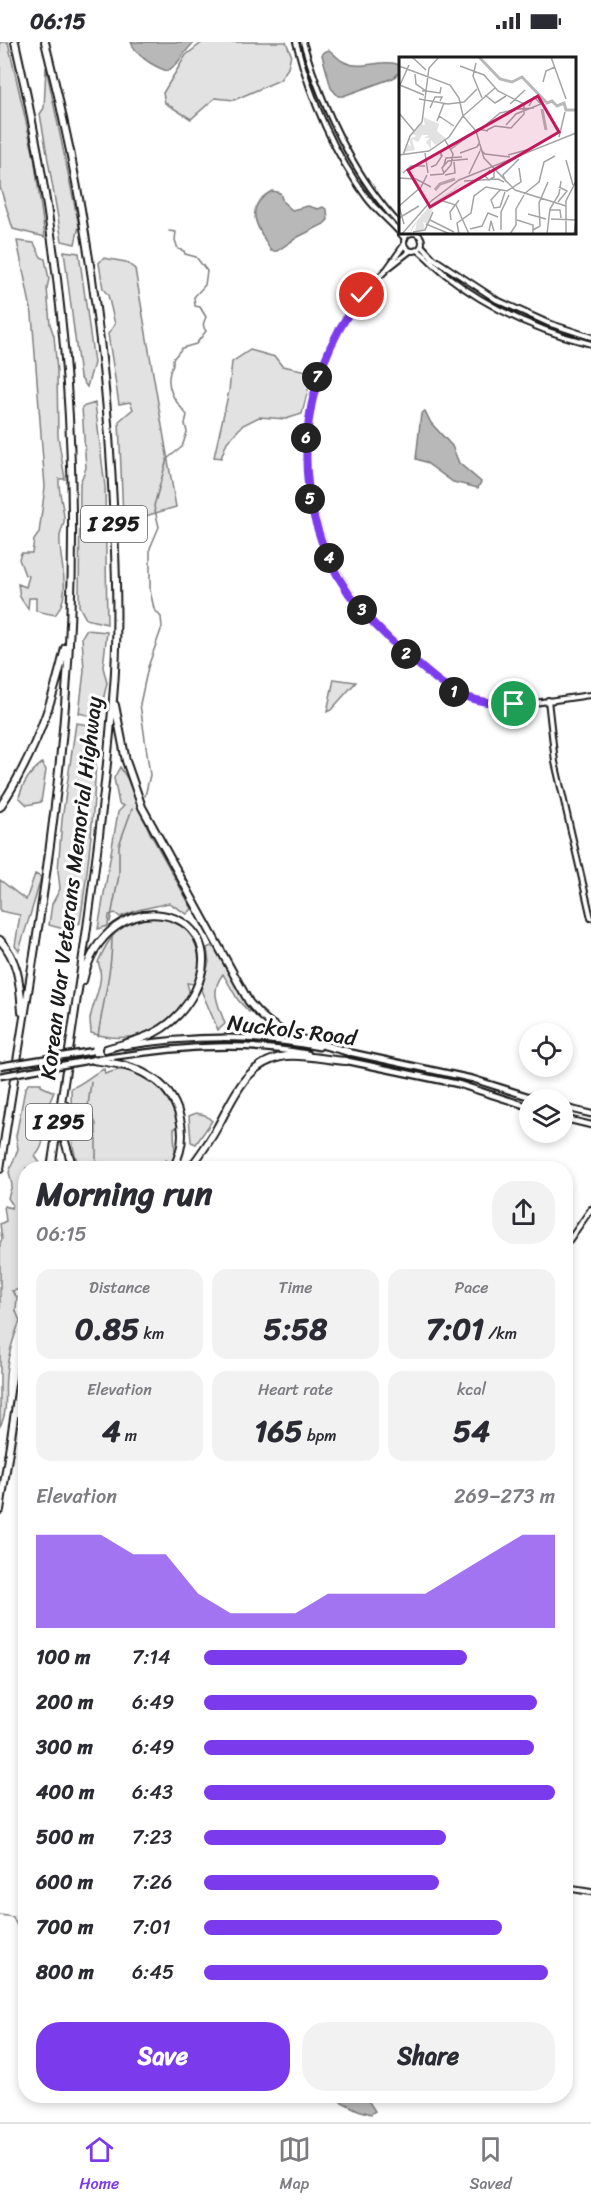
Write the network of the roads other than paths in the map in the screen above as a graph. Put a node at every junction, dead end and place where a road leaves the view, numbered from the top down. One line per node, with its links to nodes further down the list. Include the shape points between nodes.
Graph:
1 (15, 42): 18 (highway, Korean War Veterans Memorial Highway / I 295, via 42,177 62,330 71,470)
2 (45, 42): 20 (highway, Korean War Veterans Memorial Highway / I 295, via 83,215 103,362 116,576)
3 (296, 42): 6 (street, via 334,143 362,192)
4 (303, 42): 5 (street, via 342,141 369,186)
5 (399, 224)
6 (399, 233)
7 (401, 234): 10 (street)
8 (408, 234): 10 (street)
9 (413, 234): 12 (street, via 420,236)
10 (405, 238): 11 (street)
11 (404, 245): 14 (street); 15 (street)
12 (422, 246): 13 (street); 16 (street, via 433,258 497,300)
13 (418, 250): 14 (street); 17 (street, via 452,280 497,308 537,327)
14 (410, 251): 15 (street)
15 (387, 269): 21 (street, via 345,317 315,383 306,456 308,490 321,538 345,587 369,618 394,644 452,691 491,703)
16 (591, 337)
17 (591, 344)
18 (69, 630): 22 (highway, via 45,720 20,775); 26 (highway, Korean War Veterans Memorial Highway / I 295, via 55,804)
19 (591, 695): 21 (street)
20 (114, 698): 25 (highway, Korean War Veterans Memorial Highway / I 295, via 100,838); 28 (highway, via 126,761 141,807 249,1002 281,1032)
21 (548, 700): 23 (street, via 555,762)
22 (0, 807)
23 (591, 918)
24 (0, 940): 26 (highway, via 18,973)
25 (76, 1010): 27 (highway, via 96,948 118,924 135,916 161,914 179,920 193,932 201,949 202,969 184,1008 154,1033); 33 (highway, Korean War Veterans Memorial Highway / I 295)
26 (22, 1023): 37 (highway, Korean War Veterans Memorial Highway / I 295)
27 (106, 1049): 28 (main road, Nuckols Road, via 186,1038 231,1037 284,1041); 31 (main road, Nuckols Road, bridge)
28 (349, 1053): 34 (main road, Nuckols Road, via 473,1078)
29 (92, 1060): 30 (main road, Nuckols Road, via 227,1046); 32 (main road, Nuckols Road, bridge); 44 (highway, via 142,1072 171,1097 182,1132)
30 (346, 1061): 35 (main road, Nuckols Road, via 472,1087); 45 (highway, via 288,1056 259,1066 239,1086)
31 (0, 1066)
32 (0, 1076)
33 (66, 1076): 42 (highway, Korean War Veterans Memorial Highway / I 295); 43 (highway, via 64,1138)
34 (519, 1093)
35 (519, 1103)
36 (573, 1110): 38 (main road)
37 (9, 1111): 41 (highway); 46 (highway, Korean War Veterans Memorial Highway / I 295)
38 (591, 1114)
39 (573, 1121): 40 (main road)
40 (591, 1125)
41 (0, 1151)
42 (52, 1161)
43 (72, 1161)
44 (175, 1161)
45 (195, 1161)
46 (0, 1169)
47 (591, 1209): 48 (street)
48 (573, 1235)
49 (18, 1396): 51 (highway)
50 (18, 1414): 51 (highway)
51 (14, 1425): 52 (highway)
52 (0, 1510)
53 (573, 1889): 54 (street)
54 (591, 1892)

